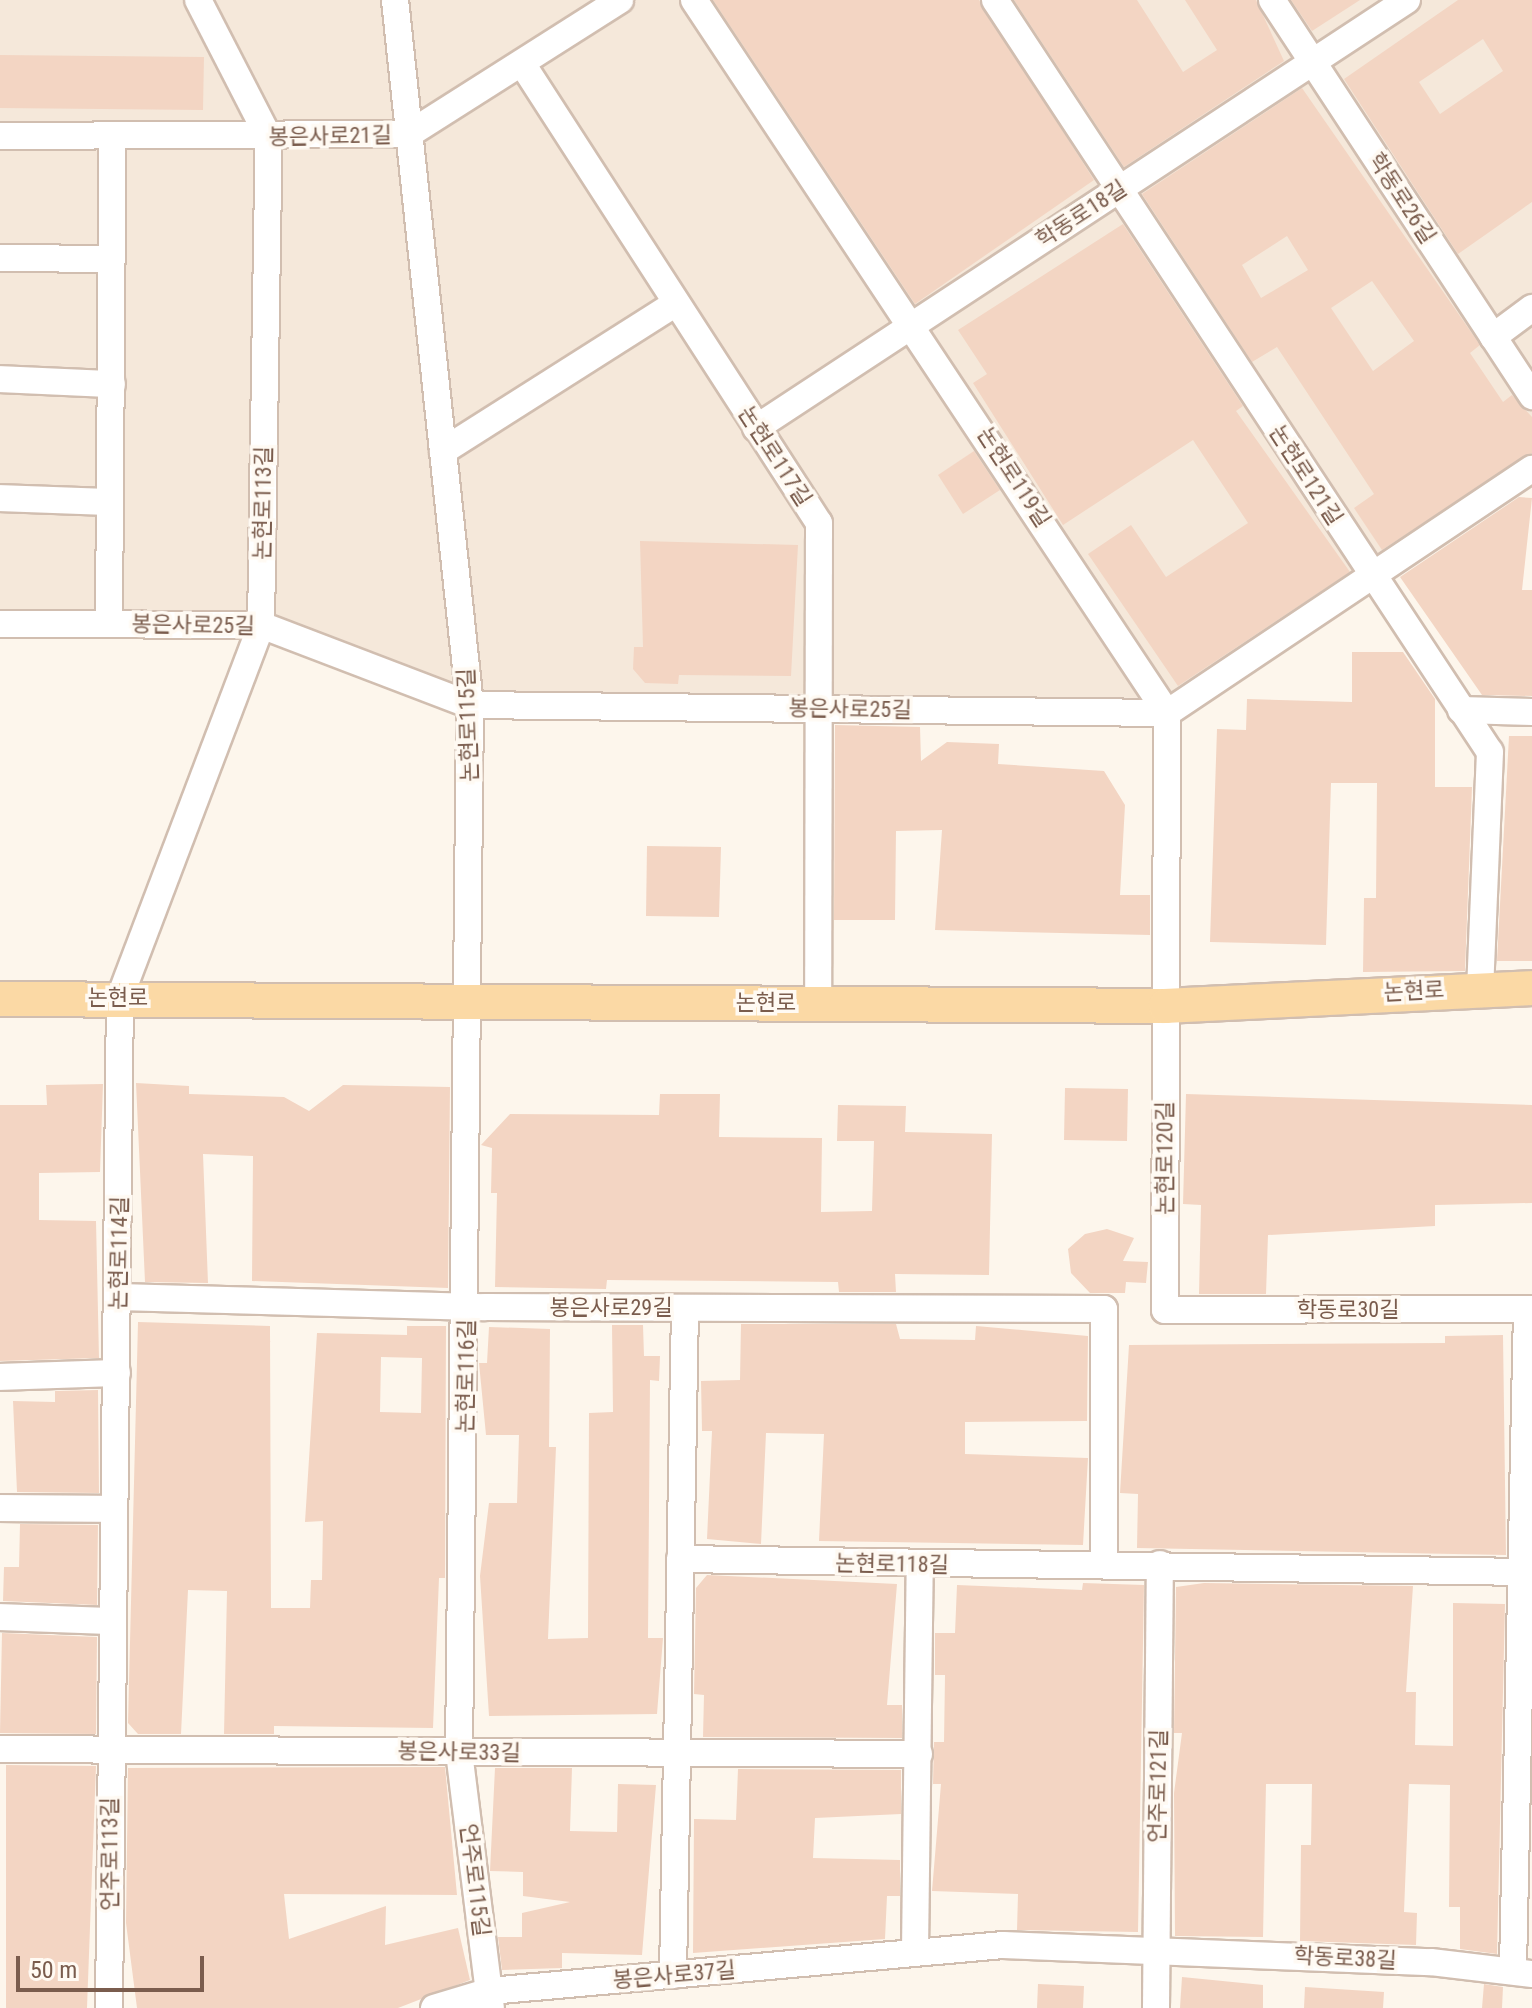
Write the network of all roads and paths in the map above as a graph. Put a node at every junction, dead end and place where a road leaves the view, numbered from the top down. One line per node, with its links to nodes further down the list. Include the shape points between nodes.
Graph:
1 (198, 0): 13 (street, 논현로113길)
2 (395, 0): 10 (street, 논현로115길)
3 (620, 0): 9 (street, 봉은사로21길)
4 (694, 0): 19 (street, 논현로119길)
5 (995, 0): 14 (street, 논현로121길)
6 (1272, 0): 8 (street, 학동로26길)
7 (1407, 0): 8 (street, 학동로18길)
8 (1312, 60): 14 (street, 학동로18길); 20 (street, 학동로26길)
9 (523, 65): 10 (street, 봉은사로21길); 17 (street, 논현로117길)
10 (409, 134): 13 (street, 봉은사로21길); 25 (street, 논현로115길)
11 (0, 136): 12 (street, 봉은사로21길)
12 (112, 136): 13 (street, 봉은사로21길); 16 (street, 봉은사로25길)
13 (269, 138): 32 (street, 논현로113길)
14 (1119, 190): 19 (street, 학동로18길); 29 (street, 논현로121길)
15 (0, 258): 16 (street)
16 (110, 259): 22 (street, 봉은사로25길)
17 (676, 303): 24 (street, 논현로117길); 25 (street)
18 (1532, 308): 20 (street)
19 (911, 325): 24 (street, 학동로18길); 37 (street, 논현로119길)
20 (1493, 337): 23 (street, 학동로26길)
21 (0, 379): 22 (street)
22 (112, 384): 28 (street, 봉은사로25길)
23 (1532, 396)
24 (756, 428): 34 (street, 논현로117길, via 819,523)
25 (443, 451): 33 (street, 논현로115길)
26 (1532, 469): 29 (street)
27 (0, 498): 28 (street)
28 (109, 502): 31 (street, 봉은사로25길)
29 (1373, 577): 35 (street, 논현로121길); 37 (street)
30 (0, 624): 31 (street, 봉은사로25길)
31 (109, 624): 32 (street, 봉은사로25길)
32 (261, 625): 33 (street, 봉은사로25길); 40 (street, 논현로113길)
33 (470, 705): 34 (street, 봉은사로25길); 42 (street, 논현로115길)
34 (822, 709): 37 (street, 봉은사로25길); 43 (street, 논현로117길)
35 (1461, 710): 36 (street); 38 (street, 논현로121길, via 1490,752)
36 (1532, 712)
37 (1167, 713): 44 (street)
38 (1480, 987): 39 (main road, 논현로); 44 (main road, 논현로)
39 (1532, 988)
40 (120, 997): 41 (main road, 논현로); 42 (main road, 논현로); 45 (street, 논현로114길)
41 (0, 999)
42 (469, 1000): 43 (main road, 논현로); 46 (street, 논현로116길)
43 (818, 1003): 44 (main road, 논현로)
44 (1166, 1006): 49 (street, 논현로120길)
45 (119, 1297): 46 (street, 봉은사로29길); 50 (street, 논현로114길)
46 (467, 1306): 47 (street, 봉은사로29길); 63 (street, 논현로116길)
47 (685, 1308): 54 (street); 55 (street, 봉은사로29길, via 1104,1309)
48 (1530, 1309): 49 (street, 학동로30길); 58 (street)
49 (1165, 1310)
50 (117, 1373): 51 (street); 53 (street, 논현로114길)
51 (0, 1377)
52 (0, 1508): 53 (street)
53 (113, 1509): 60 (street, 논현로114길)
54 (680, 1559): 56 (street, 논현로118길); 64 (street)
55 (1104, 1563): 56 (street, 논현로118길); 57 (street, 논현로118길)
56 (920, 1564): 65 (street)
57 (1160, 1564): 58 (street, 논현로118길); 66 (street, 언주로121길)
58 (1524, 1572): 68 (street)
59 (0, 1617): 60 (street)
60 (110, 1621): 61 (street, 논현로114길)
61 (109, 1748): 62 (street, 봉은사로33길); 63 (street, 봉은사로33길); 71 (street, 언주로113길)
62 (0, 1749)
63 (459, 1752): 64 (street, 봉은사로33길); 70 (street, 언주로115길)
64 (678, 1754): 65 (street, 봉은사로33길); 69 (street)
65 (919, 1754): 67 (street)
66 (1157, 1948): 67 (street, 봉은사로37길); 68 (street, 학동로38길); 73 (street, 언주로121길)
67 (915, 1952): 69 (street, 봉은사로37길)
68 (1523, 1971)
69 (673, 1975): 70 (street, 봉은사로37길)
70 (490, 2000): 72 (street, 봉은사로37길)
71 (109, 2008)
72 (434, 2008)
73 (1156, 2008)

